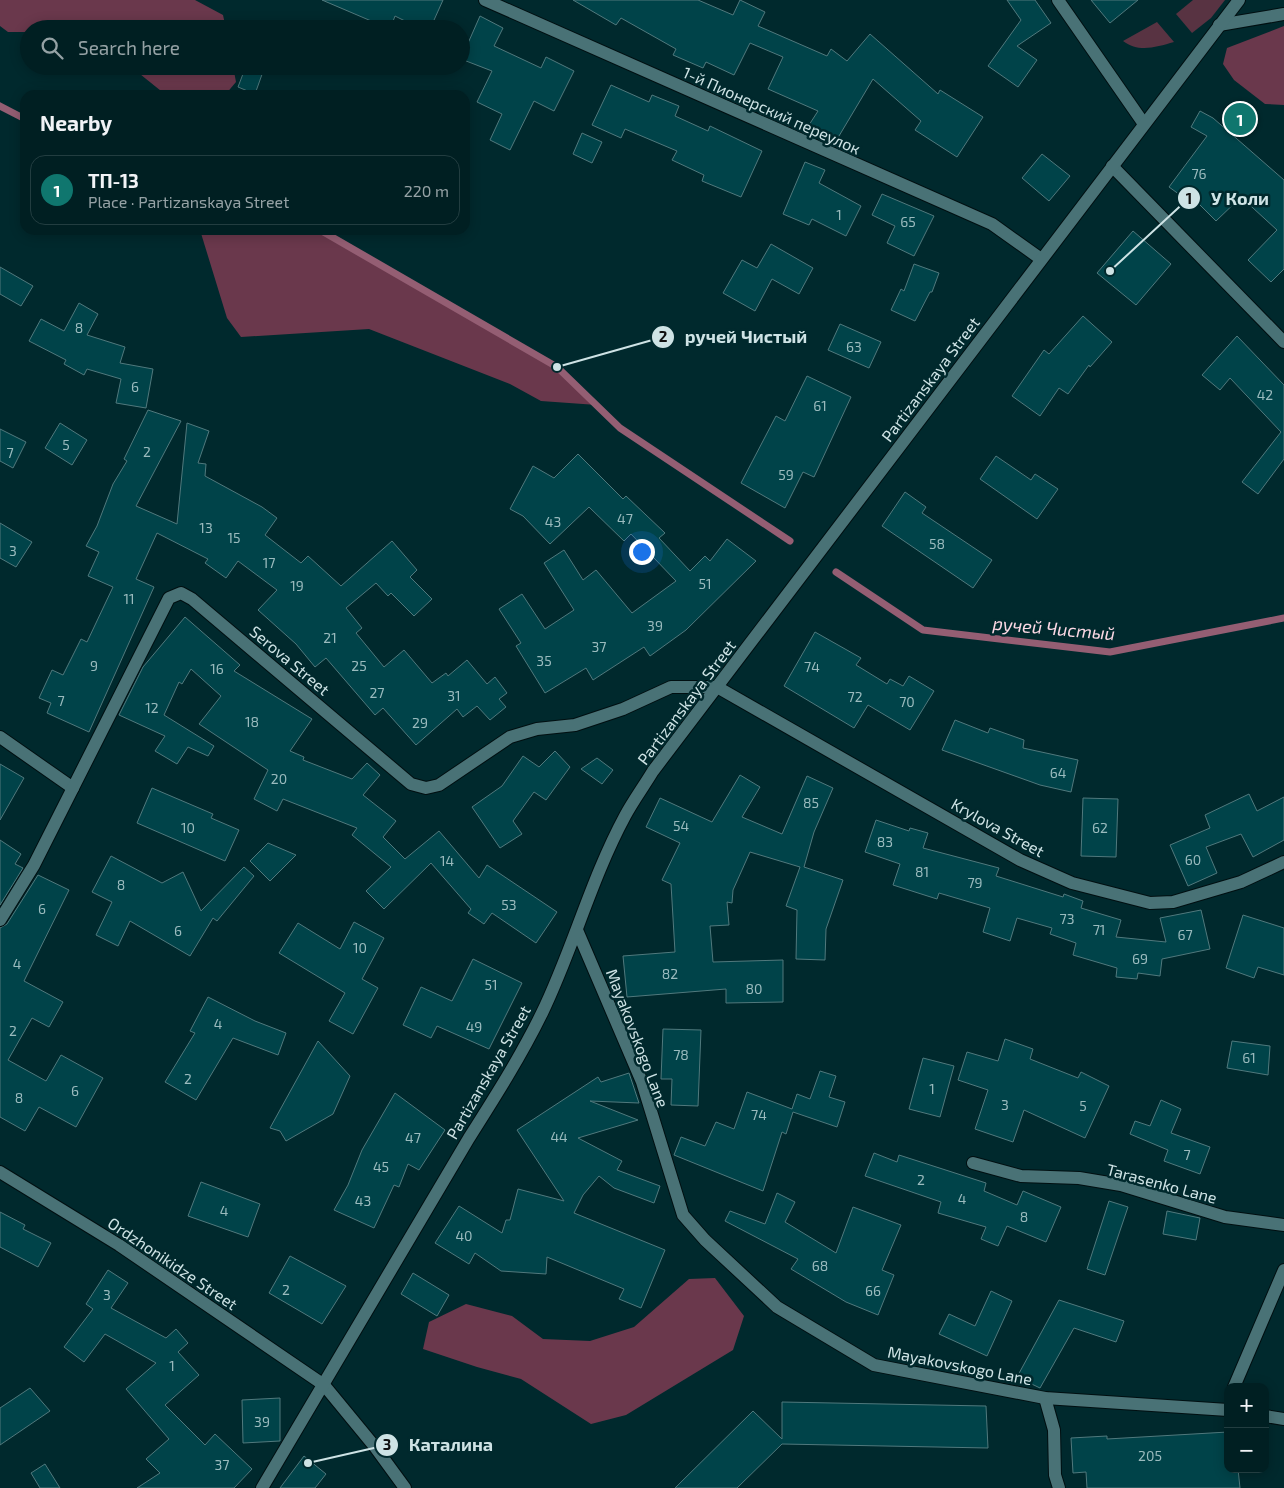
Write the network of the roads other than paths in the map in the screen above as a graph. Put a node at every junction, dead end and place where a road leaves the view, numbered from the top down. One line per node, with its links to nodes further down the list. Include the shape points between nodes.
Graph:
1 (485, 0): 8 (street, 1-й Пионерский переулок, via 992,224)
2 (1058, 0): 6 (street)
3 (1239, 0): 5 (street, Partizanskaya Street)
4 (1284, 14): 5 (street)
5 (1219, 25): 6 (street, Partizanskaya Street)
6 (1144, 124): 7 (street, Partizanskaya Street)
7 (1112, 166): 8 (street, Partizanskaya Street); 9 (street)
8 (1041, 259): 10 (street, Partizanskaya Street)
9 (1284, 342)
10 (717, 687): 12 (street, Serova Street, via 671,687 623,709 575,725 537,729 510,737 439,785 426,788 411,784 192,599 180,593 169,598); 13 (street, Krylova Street, via 1020,860 1072,883 1150,903 1173,902 1241,882); 15 (street, Partizanskaya Street, via 653,771 625,815)
11 (0, 737): 12 (street)
12 (73, 788): 14 (street, Serova Street, via 34,865)
13 (1284, 862)
14 (0, 920)
15 (577, 930): 21 (street, Partizanskaya Street, via 542,1013 503,1085); 22 (street, Mayakovskogo Lane, via 642,1082 682,1215 705,1240 777,1307 874,1365)
16 (973, 1163): 18 (street, Tarasenko Lane, via 1020,1176 1079,1178 1121,1185 1225,1217)
17 (0, 1172): 21 (street, Ordzhonikidze Street, via 119,1245)
18 (1284, 1225)
19 (1284, 1270): 20 (street)
20 (1236, 1383)
21 (324, 1385): 26 (street, Partizanskaya Street); 27 (street, Ordzhonikidze Street)
22 (1045, 1398): 23 (street, Mayakovskogo Lane); 28 (street, via 1054,1430 1055,1475)
23 (1224, 1408)
24 (1269, 1416): 25 (street)
25 (1284, 1418)
26 (262, 1488)
27 (405, 1488)
28 (1059, 1488)

